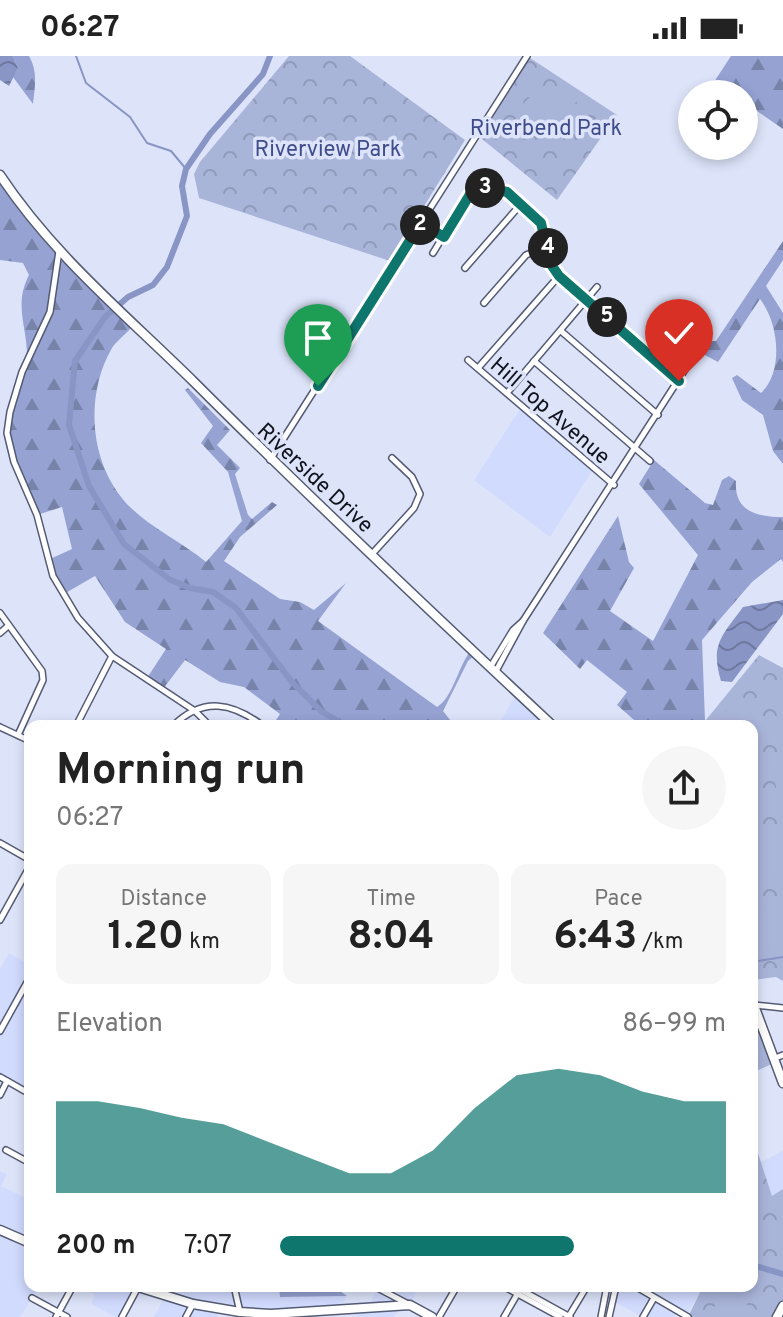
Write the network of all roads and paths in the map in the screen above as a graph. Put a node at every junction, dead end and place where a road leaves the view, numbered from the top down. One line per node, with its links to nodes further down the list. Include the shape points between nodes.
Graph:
1 (527, 56): 4 (street)
2 (0, 175): 7 (main road, Riverside Drive)
3 (521, 204): 5 (street, via 500,188 480,189 469,196); 6 (street, via 541,223); 9 (street)
4 (421, 223): 5 (street); 25 (street)
5 (444, 237): 8 (street)
6 (548, 246): 10 (street); 13 (street, via 526,255)
7 (59, 251): 22 (street, via 50,312 22,372); 25 (main road, Riverside Drive)
8 (433, 253)
9 (465, 268)
10 (559, 276): 12 (street); 18 (street)
11 (597, 287): 12 (street)
12 (587, 300): 14 (street); 19 (street)
13 (484, 303)
14 (561, 331): 17 (street); 21 (street)
15 (695, 354): 19 (street)
16 (468, 360): 18 (street, Hill Top Avenue)
17 (534, 361): 20 (street); 23 (street)
18 (478, 369): 20 (street, Hill Top Avenue)
19 (679, 381): 21 (street)
20 (506, 393): 27 (street, Hill Top Avenue)
21 (658, 415): 23 (street)
22 (4, 433): 32 (street, via 62,595)
23 (636, 450): 26 (street); 27 (street)
24 (392, 458): 28 (street, via 412,477 420,494 414,508)
25 (270, 460): 28 (main road, Riverside Drive)
26 (650, 461)
27 (614, 485): 33 (street)
28 (372, 554): 33 (main road, Riverside Drive)
29 (0, 613): 30 (street)
30 (8, 626): 31 (street); 35 (street, via 42,671)
31 (0, 633)
32 (112, 656): 34 (street); 36 (street)
33 (493, 668): 40 (main road, Riverside Drive)
34 (195, 711): 37 (street); 38 (street); 39 (street, via 231,706)
35 (25, 720)
36 (79, 720)
37 (182, 720)
38 (204, 720)
39 (253, 720)
40 (547, 720)
41 (24, 722): 43 (street)
42 (0, 727): 43 (street)
43 (18, 735): 44 (street)
44 (24, 738)
45 (0, 843): 46 (street)
46 (24, 859)
47 (24, 874): 48 (street)
48 (0, 920)
49 (24, 988): 53 (street)
50 (758, 1004): 51 (street)
51 (783, 1008)
52 (758, 1013): 54 (main road)
53 (0, 1031)
54 (779, 1056): 57 (main road)
55 (0, 1077): 56 (street)
56 (7, 1081): 58 (street); 59 (street)
57 (783, 1083)
58 (24, 1091)
59 (0, 1095)
60 (6, 1150): 61 (street)
61 (24, 1160)
62 (0, 1230): 63 (main road)
63 (24, 1240)
64 (70, 1292): 86 (street)
65 (134, 1292): 89 (street)
66 (153, 1292): 80 (main road)
67 (235, 1292): 84 (street)
68 (385, 1292): 77 (street)
69 (454, 1292): 93 (street)
70 (516, 1292): 94 (street)
71 (522, 1292): 95 (street)
72 (523, 1292): 96 (street)
73 (584, 1292): 96 (street)
74 (606, 1292): 97 (street)
75 (615, 1292): 98 (street)
76 (644, 1292): 79 (street)
77 (390, 1295): 81 (street); 83 (street, via 393,1301)
78 (32, 1298): 86 (street)
79 (654, 1298): 99 (street); 100 (street)
80 (193, 1304): 84 (main road); 90 (street)
81 (410, 1305): 83 (main road); 92 (main road)
82 (783, 1306): 101 (main road)
83 (387, 1307): 85 (main road)
84 (240, 1312): 87 (main road)
85 (324, 1312): 87 (main road); 91 (main road)
86 (57, 1315): 88 (street)
87 (299, 1315)
88 (67, 1317)
89 (122, 1317)
90 (186, 1317)
91 (314, 1317)
92 (432, 1317)
93 (439, 1317)
94 (504, 1317)
95 (560, 1317)
96 (569, 1317)
97 (601, 1317)
98 (609, 1317)
99 (643, 1317)
100 (688, 1317)
101 (777, 1317)

